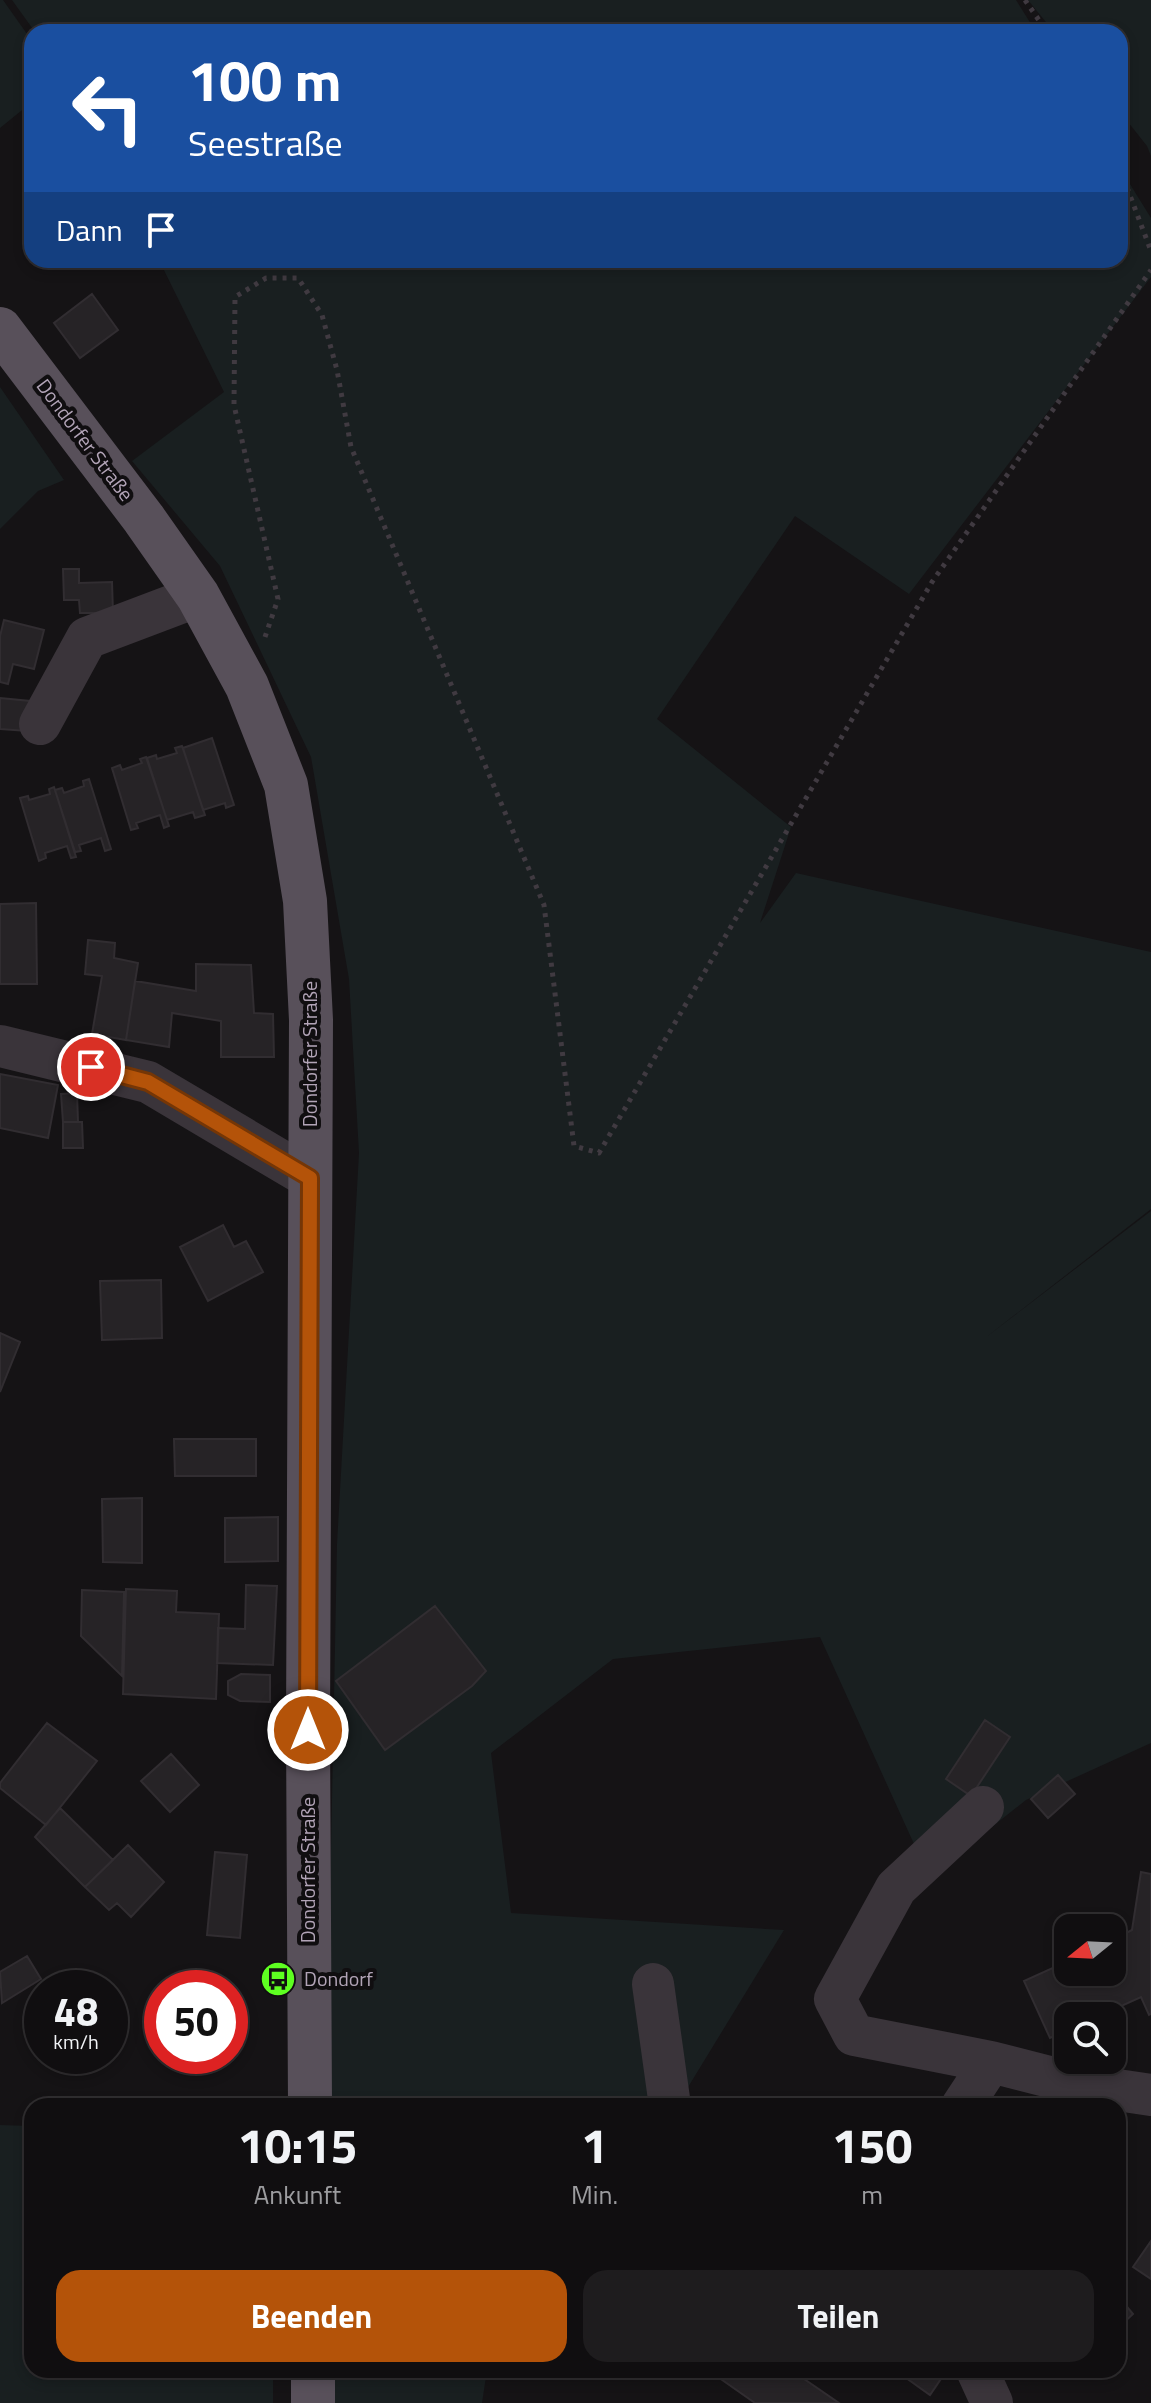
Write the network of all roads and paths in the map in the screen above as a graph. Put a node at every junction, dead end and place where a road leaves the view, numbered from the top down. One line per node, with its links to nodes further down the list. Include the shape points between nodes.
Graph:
1 (1025, 0): 2 (path)
2 (1042, 24)
3 (1128, 190): 4 (path)
4 (1151, 251)
5 (1151, 270): 8 (path, via 932,582 599,1153 574,1146 544,905 351,447 322,315 298,278 266,278 235,297 234,405 278,599)
6 (0, 329): 7 (main road, Dondorfer Straße)
7 (198, 596): 8 (main road, Dondorfer Straße); 9 (street, via 87,638)
8 (247, 686): 11 (main road, Dondorfer Straße, via 286,785 305,901)
9 (40, 724)
10 (0, 1046): 11 (street, via 148,1082)
11 (310, 1178): 16 (main road, Dondorfer Straße)
12 (983, 1807): 14 (street, via 896,1888 835,1999 854,2035)
13 (653, 1984): 17 (street)
14 (991, 2062): 15 (street, via 1077,2084); 18 (street)
15 (1151, 2095)
16 (310, 2098)
17 (669, 2098)
18 (967, 2098)
19 (313, 2378): 21 (main road)
20 (981, 2378): 22 (street)
21 (313, 2403)
22 (992, 2403)

